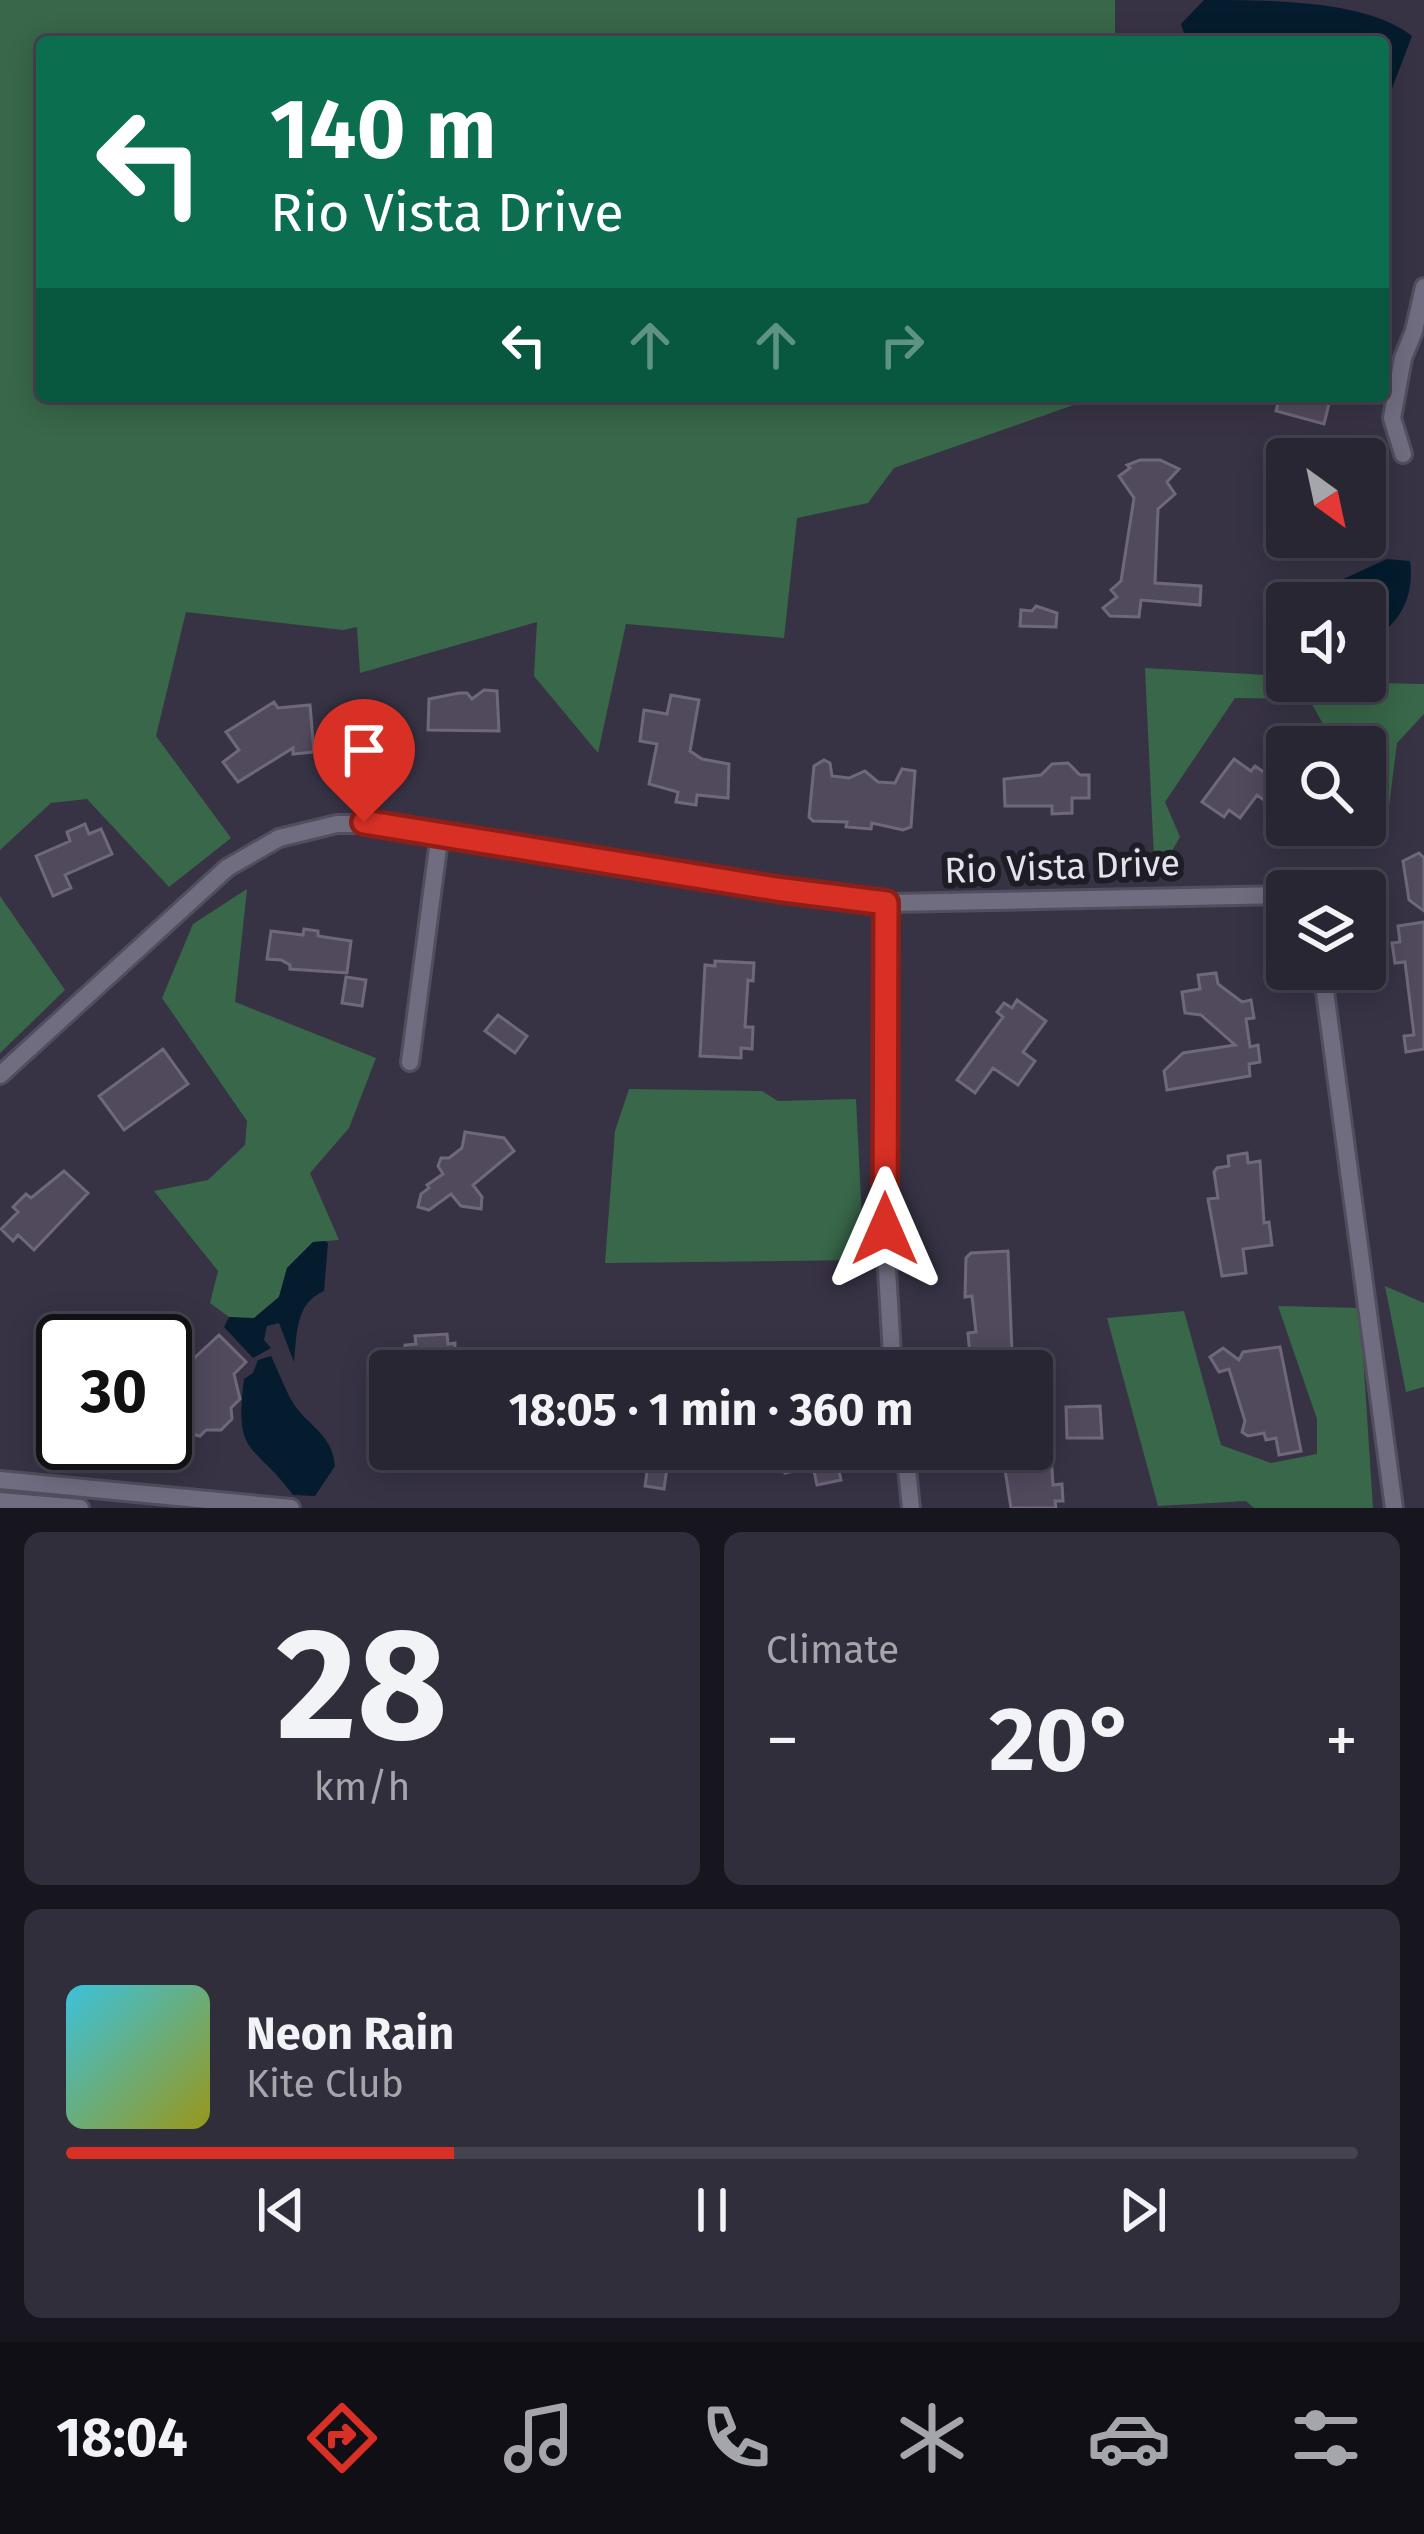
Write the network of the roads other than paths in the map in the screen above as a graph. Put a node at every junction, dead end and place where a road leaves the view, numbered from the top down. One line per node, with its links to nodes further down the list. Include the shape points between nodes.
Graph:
1 (1422, 294): 2 (street, via 1392,418)
2 (1403, 454)
3 (440, 832): 5 (street, Rio Vista Drive); 7 (street); 8 (street, Rio Vista Drive, via 337,824 250,852)
4 (1266, 896): 5 (street, Rio Vista Drive)
5 (886, 903): 9 (street)
6 (1325, 990): 18 (street)
7 (410, 1062)
8 (0, 1075)
9 (892, 1350)
10 (907, 1470): 17 (street)
11 (0, 1480): 12 (street)
12 (128, 1500): 16 (street)
13 (0, 1501): 14 (street)
14 (28, 1506): 15 (street)
15 (80, 1508)
16 (291, 1508)
17 (911, 1508)
18 (1394, 1508)

